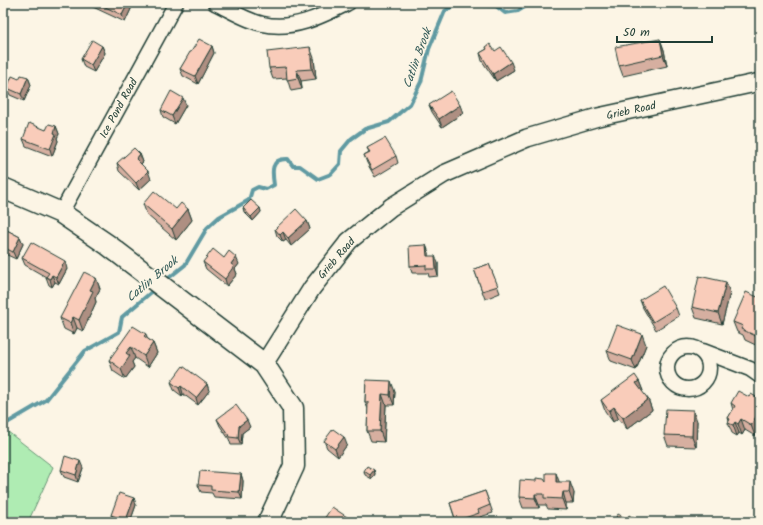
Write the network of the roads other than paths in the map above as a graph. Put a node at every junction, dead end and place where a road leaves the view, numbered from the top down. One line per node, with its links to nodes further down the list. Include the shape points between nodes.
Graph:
1 (176, 3): 6 (street, Ice Pond Road)
2 (215, 3): 3 (street, via 263,24 289,25 320,17)
3 (348, 3)
4 (760, 82): 8 (street, Grieb Road, via 598,117 527,138 444,174 391,207 349,241 312,288)
5 (3, 188): 6 (main road)
6 (61, 213): 8 (main road, via 108,245)
7 (703, 351): 9 (street, via 750,369)
8 (264, 364): 10 (main road, via 293,408 294,466)
9 (760, 376)
10 (268, 522)

